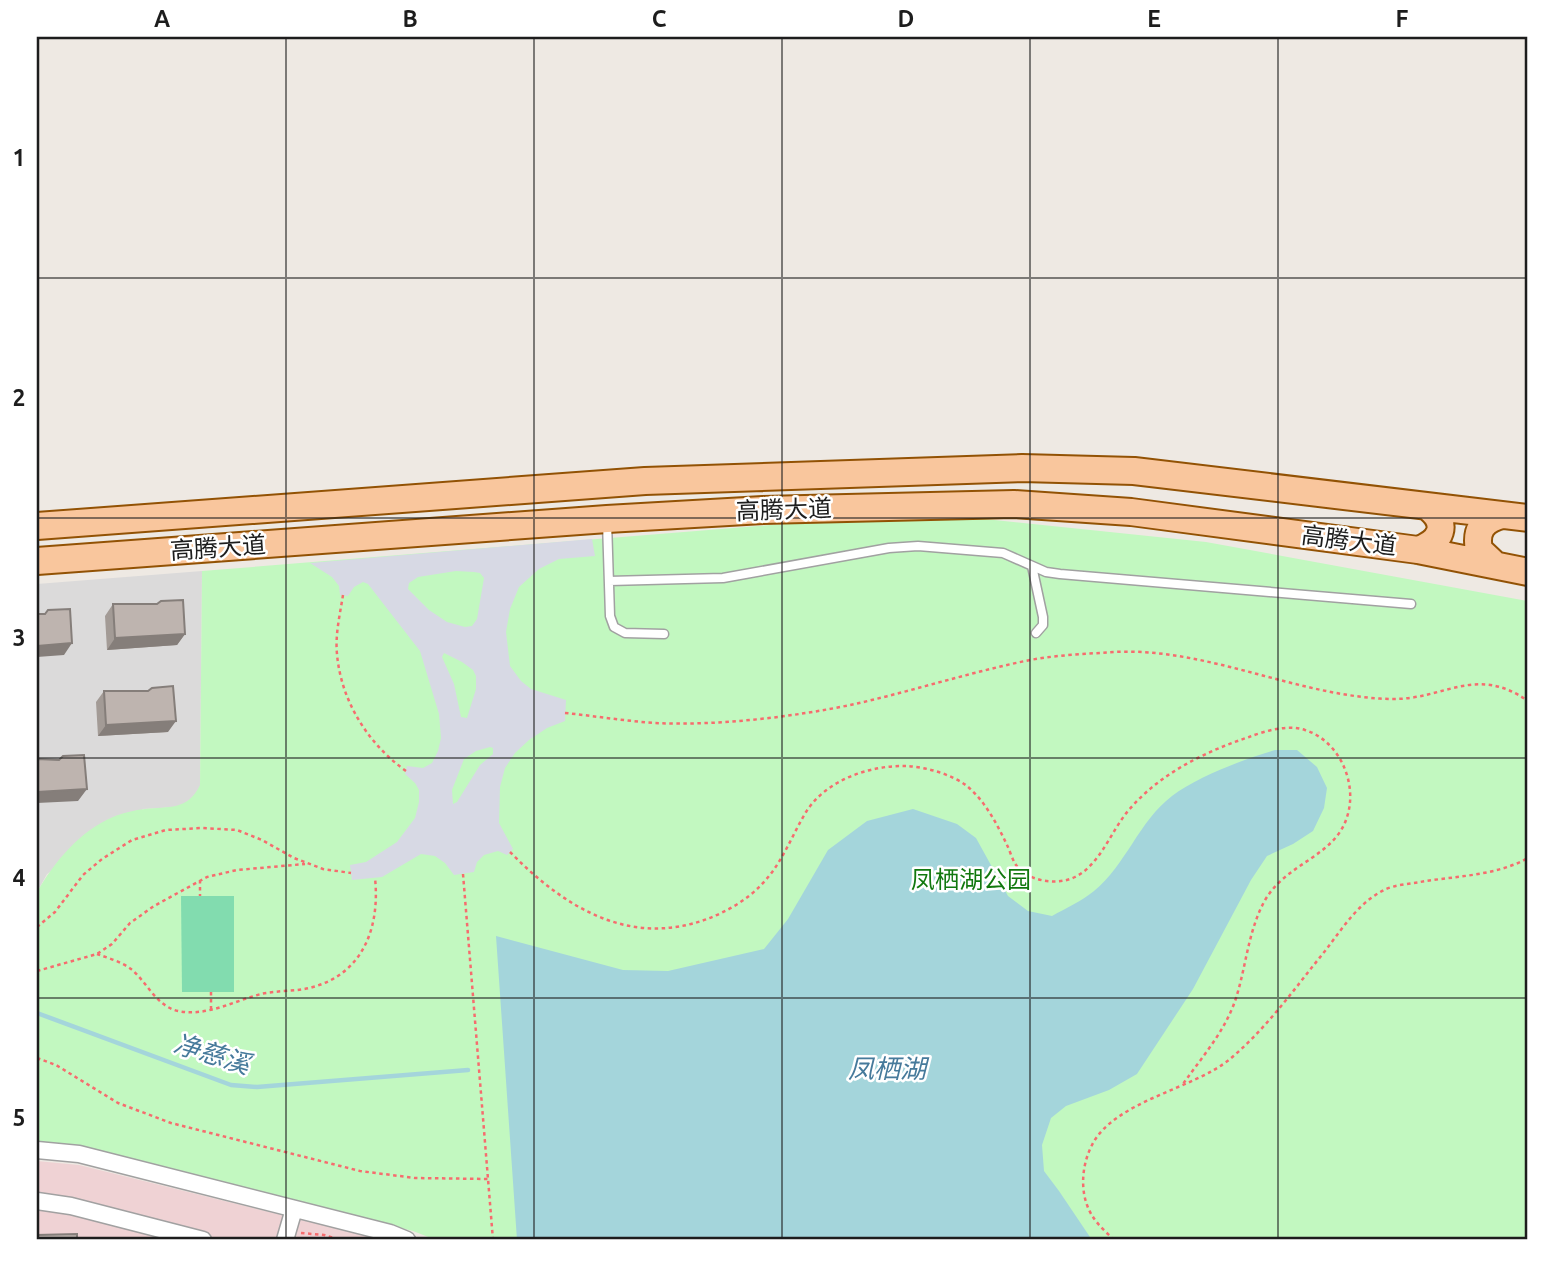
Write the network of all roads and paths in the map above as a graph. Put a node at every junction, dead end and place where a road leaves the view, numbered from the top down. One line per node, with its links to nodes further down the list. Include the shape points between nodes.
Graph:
1 (1428, 507): 2 (main road, 高腾大道); 5 (main road, 高腾大道, via 1134,471 1022,468 646,481); 6 (main road, via 1440,520 1440,529 1431,545)
2 (1502, 515): 3 (main road, 高腾大道); 8 (main road, via 1488,519 1478,534 1479,550)
3 (1528, 518)
4 (607, 519): 6 (main road, 高腾大道, via 1014,504 1131,512); 7 (main road, 高腾大道); 11 (lane)
5 (37, 526)
6 (1418, 550): 8 (main road, 高腾大道)
7 (37, 561)
8 (1495, 565): 10 (main road, 高腾大道)
9 (1032, 566): 11 (lane, via 1003,553 918,546 723,578); 13 (lane, via 1060,574); 14 (lane, via 1043,625)
10 (1528, 572)
11 (609, 581): 15 (lane, via 614,627 625,633)
12 (343, 595): 18 (path, via 336,652 345,690 360,724 377,747)
13 (1411, 604)
14 (1036, 632)
15 (664, 634)
16 (1528, 701): 17 (path, via 1503,687 1482,683 1393,699 1357,696 1201,660 1119,652 1026,661 799,714 656,723)
17 (565, 713)
18 (406, 771)
19 (510, 852): 33 (path, via 539,881 584,910 646,930 672,928 720,914 760,887 777,866 808,808 830,789 861,772 909,766 965,785 996,822 1016,865 1027,876 1061,881 1087,868 1130,808 1173,771 1251,736 1285,727 1305,729 1325,741 1348,774 1348,816 1330,845 1294,868 1265,899 1234,1003)
20 (1528, 859): 33 (path, via 1504,869 1385,889 1354,914 1250,1041 1227,1062)
21 (308, 864): 22 (path); 25 (path, via 237,870); 27 (path, via 236,830 166,830 132,840 102,859)
22 (351, 873)
23 (463, 874): 35 (path)
24 (375, 878): 31 (path, via 377,909 366,947 344,972 313,987 262,994)
25 (200, 880): 26 (path); 28 (path, via 130,923)
26 (200, 896)
27 (37, 927)
28 (97, 954): 29 (path); 31 (path, via 130,968 163,1004 176,1011)
29 (37, 971)
30 (211, 992): 31 (path)
31 (211, 1009)
32 (37, 1058): 35 (path, via 118,1103 171,1123 360,1171 415,1178)
33 (1183, 1084): 43 (path, via 1125,1114 1093,1143 1085,1162 1086,1203)
34 (37, 1150): 37 (street, via 79,1154)
35 (488, 1179): 42 (path)
36 (37, 1201): 39 (street)
37 (294, 1209): 38 (street); 41 (street)
38 (286, 1236): 40 (path, via 324,1235)
39 (203, 1240)
40 (340, 1240)
41 (407, 1240)
42 (493, 1240)
43 (1114, 1240)

